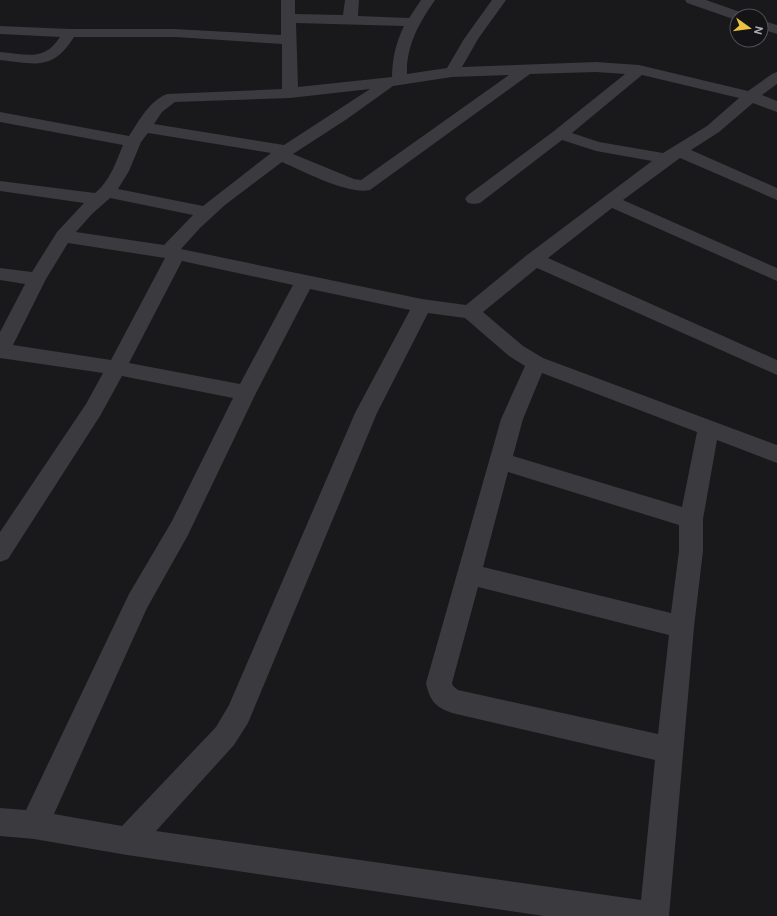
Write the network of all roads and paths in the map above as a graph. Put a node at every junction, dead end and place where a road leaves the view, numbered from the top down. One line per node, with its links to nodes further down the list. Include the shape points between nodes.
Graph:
1 (288, 0): 7 (street)
2 (352, 0): 8 (street)
3 (428, 0): 9 (street)
4 (499, 0): 16 (street, via 471,38)
5 (692, 0): 6 (street)
6 (729, 13)
7 (288, 18): 8 (street); 12 (street)
8 (350, 20): 9 (street)
9 (412, 22): 18 (street, via 402,48)
10 (0, 30): 11 (street)
11 (70, 33): 12 (street, via 174,33); 13 (street, via 57,52 48,57 38,59)
12 (288, 40): 19 (street)
13 (0, 56)
14 (525, 70): 15 (street); 16 (street); 26 (street, via 364,186 350,184)
15 (639, 70): 20 (street); 24 (street)
16 (452, 72): 18 (street)
17 (777, 77): 20 (street)
18 (395, 81): 19 (street); 26 (street)
19 (290, 93): 23 (street, via 173,97 156,109)
20 (751, 96): 21 (street); 27 (street, via 713,129)
21 (777, 107)
22 (0, 117): 25 (street)
23 (143, 127): 25 (street); 26 (street)
24 (560, 134): 27 (street, via 596,146); 31 (street)
25 (133, 142): 29 (street, via 121,171)
26 (283, 153): 33 (street)
27 (672, 155): 30 (street); 32 (street)
28 (0, 186): 29 (street)
29 (102, 195): 33 (street); 34 (street)
30 (777, 195)
31 (474, 199)
32 (611, 202): 36 (street); 38 (street)
33 (206, 212): 35 (street, via 183,234)
34 (63, 236): 35 (street); 39 (street)
35 (172, 253): 40 (street); 45 (street)
36 (534, 259): 42 (street); 46 (street)
37 (0, 274): 39 (street)
38 (777, 275)
39 (37, 279): 43 (street)
40 (305, 281): 41 (street); 47 (street)
41 (422, 306): 42 (street); 58 (street, via 366,412 239,714 226,736)
42 (470, 312): 44 (street, via 516,351)
43 (0, 351): 45 (street)
44 (536, 363): 48 (street); 50 (street, via 512,420)
45 (117, 368): 47 (street); 52 (street, via 94,410)
46 (777, 368)
47 (246, 393): 57 (street, via 180,528 138,602)
48 (708, 429): 49 (street); 51 (street)
49 (777, 454)
50 (501, 461): 51 (street); 53 (street)
51 (691, 519): 54 (street, via 691,551)
52 (0, 552)
53 (469, 574): 54 (street); 55 (street, via 439,683 441,693 452,701)
54 (682, 627): 55 (street)
55 (670, 750): 60 (street)
56 (0, 822): 57 (street)
57 (34, 825): 58 (street)
58 (127, 841): 59 (street)
59 (647, 916)
60 (654, 916)

